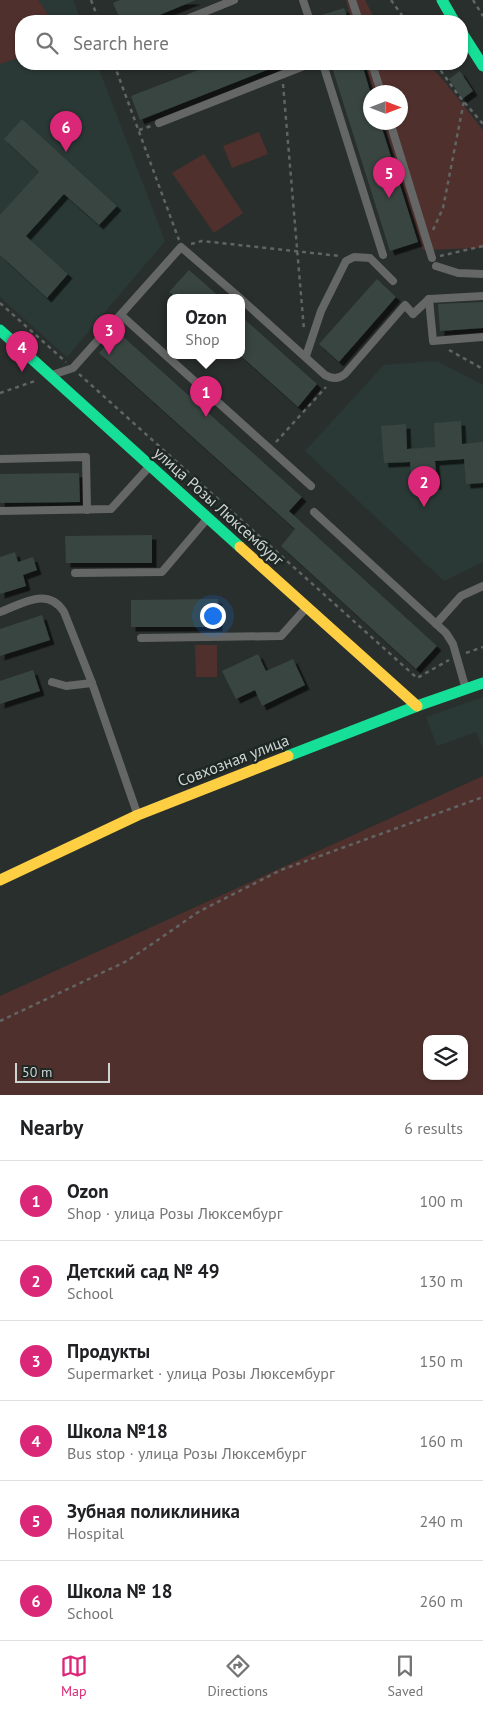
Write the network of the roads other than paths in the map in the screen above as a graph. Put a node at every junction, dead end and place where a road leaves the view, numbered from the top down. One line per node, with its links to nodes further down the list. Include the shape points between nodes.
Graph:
1 (234, 0): 5 (lane)
2 (303, 0): 6 (lane)
3 (352, 0): 7 (lane)
4 (442, 0): 8 (street)
5 (197, 15)
6 (308, 15)
7 (357, 15)
8 (451, 15)
9 (468, 42): 10 (street)
10 (483, 66)
11 (293, 70): 15 (lane)
12 (325, 70): 17 (lane)
13 (374, 70): 14 (lane)
14 (379, 85)
15 (159, 123)
16 (392, 130): 18 (lane)
17 (384, 255)
18 (432, 258)
19 (436, 266): 20 (lane, via 458,273)
20 (483, 274)
21 (393, 281): 29 (lane, via 370,258 354,257 346,261 321,311)
22 (234, 294): 26 (lane, via 181,247)
23 (483, 296): 24 (lane)
24 (429, 299): 28 (lane, via 433,341); 29 (lane, via 413,314 405,306 345,374 334,378 325,374)
25 (245, 303): 29 (lane)
26 (120, 315): 30 (lane); 32 (lane, via 73,368)
27 (0, 330): 32 (street, улица Розы Люксембург)
28 (483, 337)
29 (306, 356)
30 (167, 357)
31 (170, 359): 35 (lane)
32 (50, 376): 34 (street, улица Розы Люксембург)
33 (0, 459): 36 (lane, via 86,457)
34 (150, 466): 36 (lane, via 112,509); 39 (street, улица Розы Люксембург)
35 (311, 486)
36 (87, 510): 37 (lane)
37 (0, 511)
38 (314, 512): 44 (lane)
39 (209, 518): 40 (lane, via 162,572); 42 (street, улица Розы Люксембург)
40 (75, 573)
41 (483, 586): 44 (lane, via 461,596)
42 (307, 606): 45 (lane, via 281,636); 50 (street, улица Розы Люксембург)
43 (0, 612): 48 (lane, via 44,598 59,604)
44 (436, 624): 49 (lane, via 450,639)
45 (140, 638)
46 (52, 682): 48 (lane, via 66,686)
47 (483, 683): 49 (street, Совхозная улица)
48 (92, 684): 51 (lane)
49 (466, 689): 50 (street, Совхозная улица)
50 (417, 706): 51 (street, Совхозная улица)
51 (138, 815): 52 (street, Совхозная улица)
52 (0, 880)

